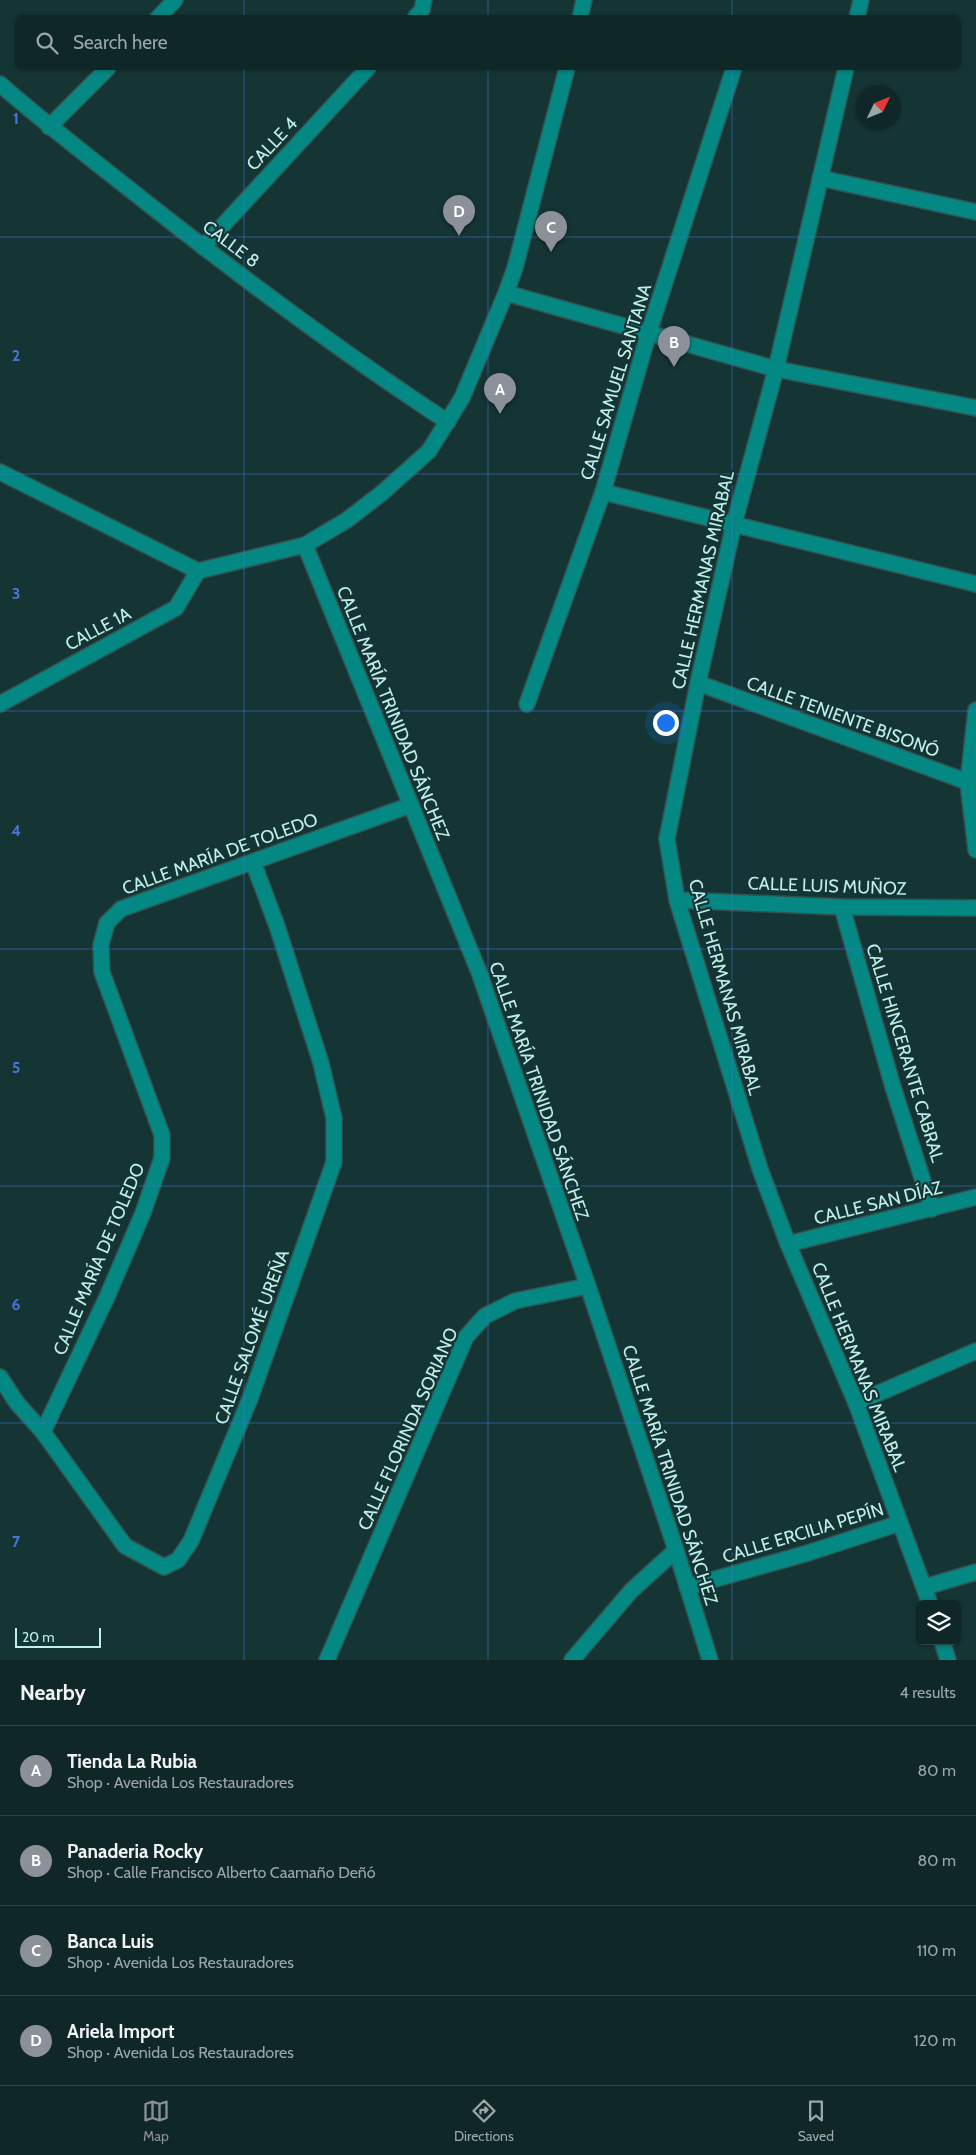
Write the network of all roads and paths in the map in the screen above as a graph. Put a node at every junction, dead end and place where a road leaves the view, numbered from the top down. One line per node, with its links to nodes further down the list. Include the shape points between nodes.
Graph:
1 (175, 0): 5 (street)
2 (424, 0): 6 (street)
3 (584, 0): 7 (street)
4 (861, 0): 8 (street)
5 (161, 15)
6 (418, 15)
7 (581, 15)
8 (858, 15)
9 (106, 70): 15 (street)
10 (366, 70): 18 (street, CALLE 4)
11 (566, 70): 19 (street)
12 (733, 70): 20 (street, CALLE SAMUEL SANTANA)
13 (846, 70): 16 (street, CALLE HERMANAS MIRABAL)
14 (0, 84): 15 (street, CALLE 8)
15 (49, 127): 18 (street, CALLE 8)
16 (820, 178): 17 (street); 21 (street, CALLE HERMANAS MIRABAL)
17 (976, 212)
18 (203, 246): 23 (street, CALLE 8, via 378,376)
19 (506, 293): 20 (street); 23 (street, via 462,398)
20 (649, 332): 21 (street); 25 (street, CALLE SAMUEL SANTANA)
21 (776, 369): 22 (street); 26 (street, CALLE HERMANAS MIRABAL)
22 (976, 408)
23 (448, 422): 27 (street, via 429,451 382,493)
24 (0, 472): 28 (street)
25 (603, 492): 26 (street); 32 (street, CALLE SAMUEL SANTANA)
26 (734, 524): 29 (street); 30 (street, CALLE HERMANAS MIRABAL)
27 (305, 545): 28 (street); 35 (street, CALLE MARÍA TRINIDAD SÁNCHEZ)
28 (198, 571): 31 (street, CALLE 1A, via 176,608)
29 (976, 584)
30 (698, 683): 34 (street, CALLE TENIENTE BISONÓ); 38 (street, CALLE HERMANAS MIRABAL, via 667,839)
31 (0, 704)
32 (527, 704)
33 (976, 710): 34 (street)
34 (972, 784): 36 (street)
35 (411, 806): 37 (street, CALLE MARÍA DE TOLEDO); 44 (street, CALLE MARÍA TRINIDAD SÁNCHEZ, via 479,972)
36 (976, 850)
37 (253, 862): 48 (street, CALLE MARÍA DE TOLEDO, via 121,909 107,923 101,945 102,972 162,1135 162,1158 114,1280); 48 (street, CALLE SALOMÉ UREÑA, via 321,1063 334,1118 334,1162 250,1399 191,1542 178,1560 164,1567 125,1546)
38 (677, 900): 39 (street, CALLE LUIS MUÑOZ); 43 (street, CALLE HERMANAS MIRABAL, via 760,1169)
39 (842, 907): 40 (street, CALLE LUIS MUÑOZ); 42 (street, CALLE HINCERANTE CABRAL)
40 (976, 908)
41 (976, 1197): 42 (street, CALLE SAN DÍAZ)
42 (932, 1209): 43 (street, CALLE SAN DÍAZ)
43 (788, 1244): 47 (street, CALLE HERMANAS MIRABAL)
44 (588, 1286): 50 (street, CALLE MARÍA TRINIDAD SÁNCHEZ); 56 (street, CALLE FLORINDA SORIANO, via 515,1301 485,1316 466,1337)
45 (976, 1351): 47 (street)
46 (0, 1377): 48 (street, CALLE SALOMÉ UREÑA, via 17,1403)
47 (856, 1403): 49 (street, CALLE HERMANAS MIRABAL)
48 (43, 1432)
49 (900, 1523): 52 (street, CALLE ERCILIA PEPÍN); 53 (street, CALLE HERMANAS MIRABAL)
50 (676, 1550): 52 (street, CALLE MARÍA TRINIDAD SÁNCHEZ); 57 (street, via 630,1591)
51 (976, 1572): 53 (street)
52 (687, 1587): 58 (street, CALLE MARÍA TRINIDAD SÁNCHEZ)
53 (925, 1587): 54 (street, CALLE HERMANAS MIRABAL)
54 (929, 1600)
55 (943, 1645): 59 (street)
56 (327, 1660)
57 (572, 1660)
58 (710, 1660)
59 (948, 1660)

